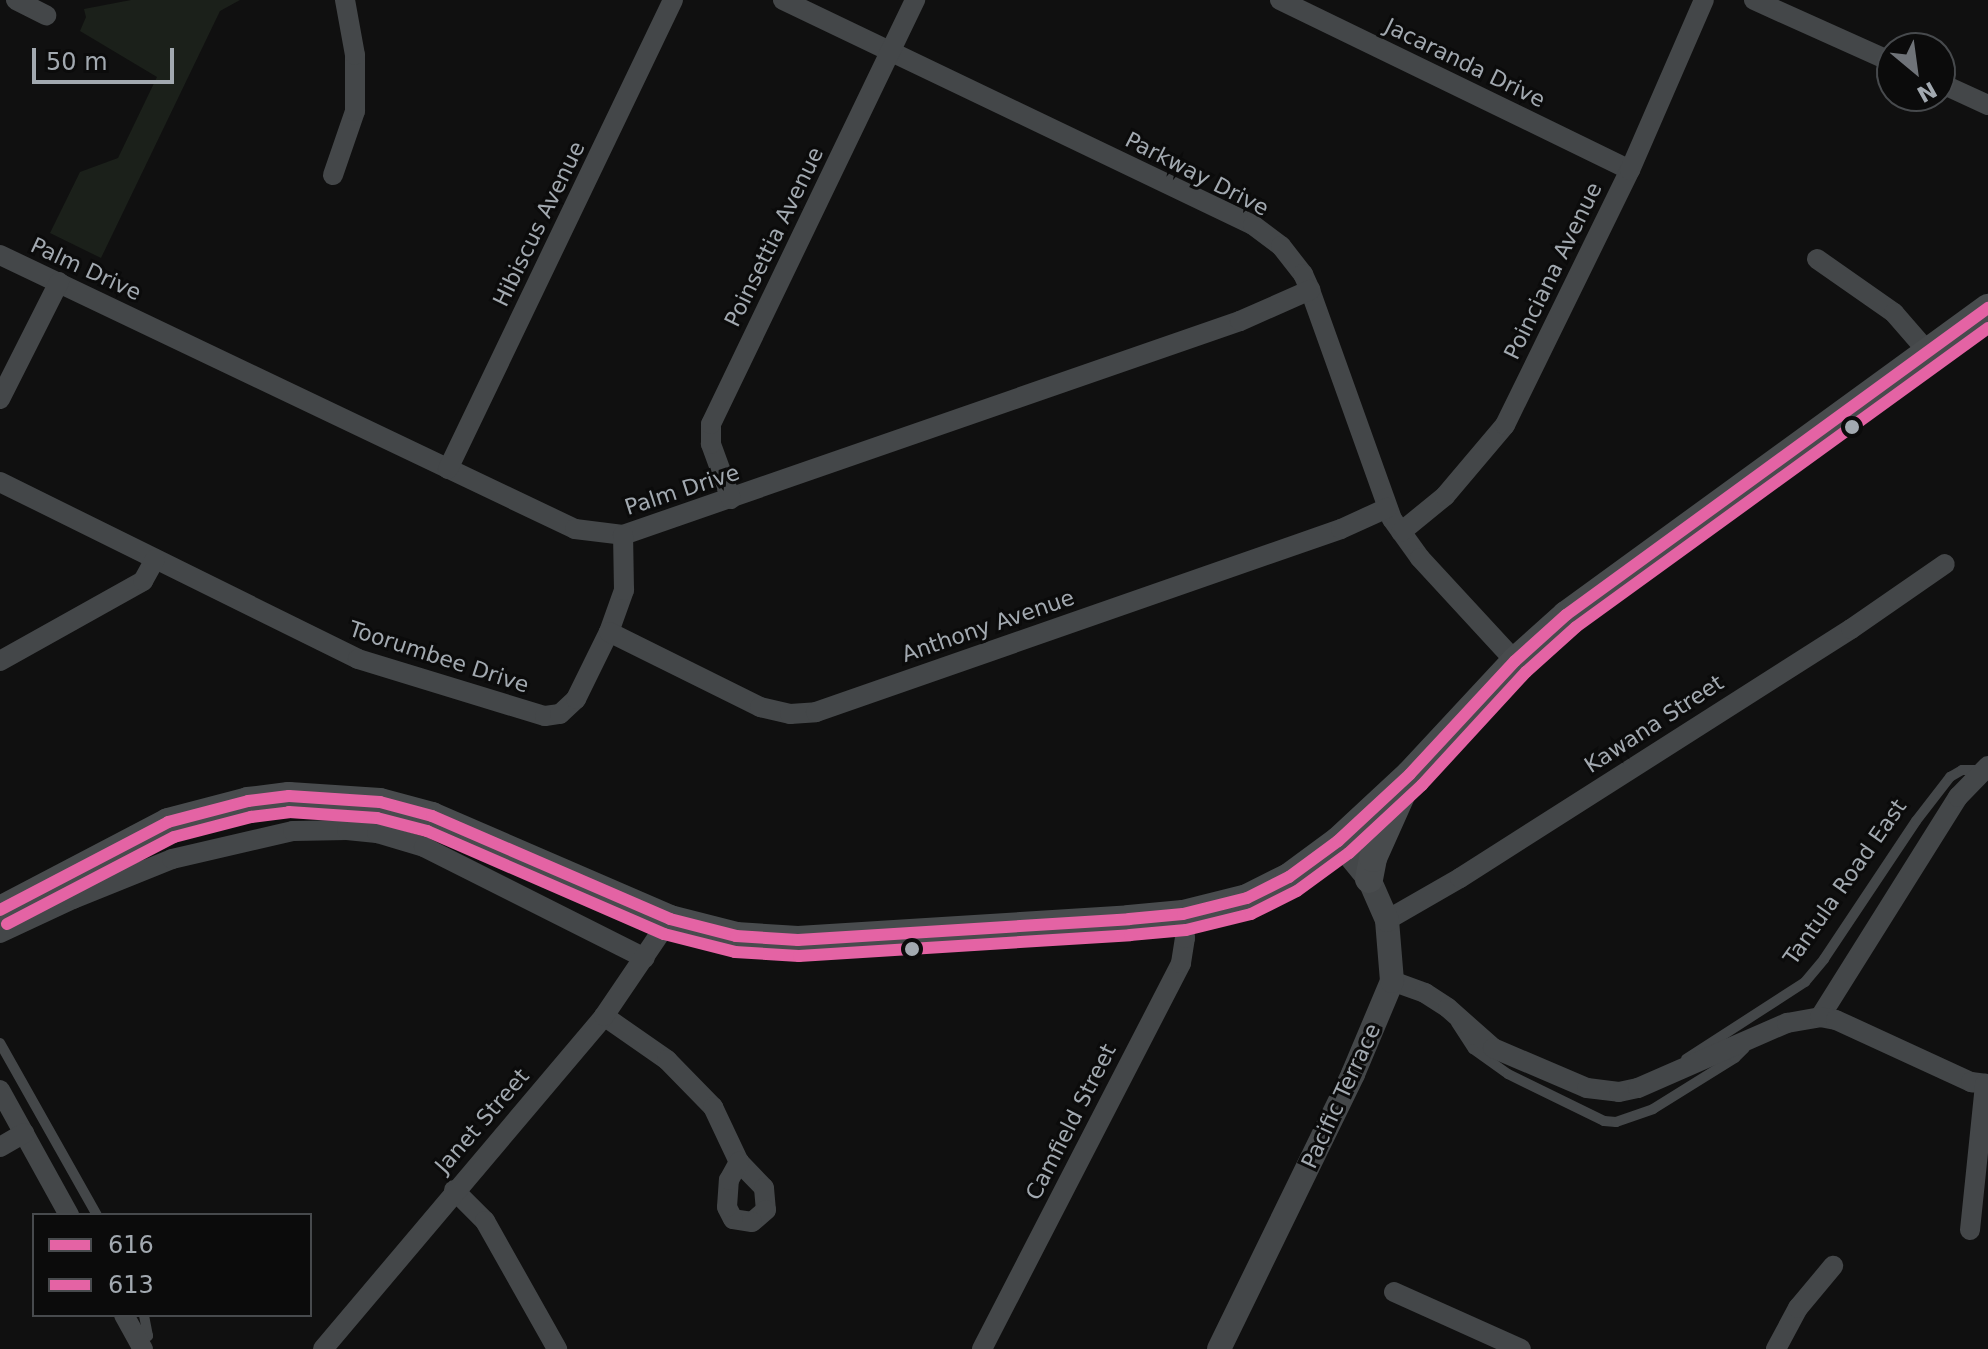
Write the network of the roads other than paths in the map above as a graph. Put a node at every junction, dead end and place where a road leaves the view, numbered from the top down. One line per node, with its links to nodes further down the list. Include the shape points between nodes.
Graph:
1 (16, 0): 9 (street)
2 (345, 0): 15 (street, via 355,55 355,111)
3 (673, 0): 23 (street, Hibiscus Avenue)
4 (783, 0): 10 (street, Parkway Drive)
5 (915, 0): 10 (street, Poinsettia Avenue)
6 (1280, 0): 14 (street, Jacaranda Drive)
7 (1704, 0): 14 (street, Poinciana Avenue)
8 (1754, 0): 11 (street)
9 (46, 15)
10 (890, 51): 19 (street, Parkway Drive, via 1253,225 1292,258); 25 (street, Poinsettia Avenue, via 711,424 711,444)
11 (1876, 55)
12 (1956, 90): 13 (street)
13 (1988, 105)
14 (1630, 170): 27 (street, Poinciana Avenue, via 1505,425 1445,496)
15 (333, 175)
16 (0, 255): 18 (street, Palm Drive)
17 (1817, 259): 21 (street, via 1894,313)
18 (59, 282): 22 (street); 23 (street, Palm Drive)
19 (1310, 290): 25 (street, Palm Drive, via 1240,321); 26 (street, Parkway Drive)
20 (1988, 308): 21 (main road)
21 (1927, 351): 33 (main road, via 1578,606)
22 (0, 399)
23 (448, 469): 28 (street, Palm Drive, via 575,529)
24 (0, 482): 29 (street, Toorumbee Drive)
25 (731, 499): 28 (street, Palm Drive)
26 (1387, 508): 27 (street, Parkway Drive); 31 (street, Anthony Avenue, via 1341,529 816,712 790,714 760,707)
27 (1401, 532): 33 (street, Parkway Drive)
28 (623, 535): 31 (street, Toorumbee Drive, via 624,590)
29 (155, 559): 31 (street, Toorumbee Drive, via 358,659 545,716 570,707); 32 (street, via 143,581)
30 (1945, 564): 41 (street, Kawana Street, via 1851,629)
31 (609, 632)
32 (0, 661)
33 (1515, 661): 35 (main road)
34 (1985, 768): 47 (street, Tantula Road East, via 1958,797); 50 (lane, Tantula Road East, via 1950,777 1805,982)
35 (1410, 774): 36 (main road); 37 (main road)
36 (1338, 841): 37 (street, Pacific Terrace); 39 (main road, via 1274,886)
37 (1369, 879): 41 (street, Pacific Terrace)
38 (0, 910): 40 (main road, via 168,822 248,801 334,797 432,816)
39 (1183, 914): 40 (main road, via 798,940 736,936); 67 (street, Camfield Street, via 1181,963)
40 (670, 919): 43 (street, Janet Street)
41 (1387, 920): 44 (street, Pacific Terrace)
42 (0, 933): 43 (street, via 141,870 199,851 293,831 347,830 424,847)
43 (645, 958): 46 (street, Janet Street)
44 (1392, 981): 45 (street, Tantula Road East); 68 (street, Pacific Terrace, via 1353,1074)
45 (1448, 1008): 48 (lane, Tantula Road East, via 1465,1040 1493,1064 1604,1121 1637,1117 1735,1058); 50 (street, Tantula Road East, via 1493,1048 1587,1088 1619,1092)
46 (604, 1016): 55 (street, via 700,1090 722,1122); 56 (street, Janet Street)
47 (1820, 1017): 48 (street, Tantula Road East); 51 (street, via 1971,1082)
48 (1755, 1038): 50 (street, Tantula Road East)
49 (0, 1043): 58 (lane)
50 (1662, 1077)
51 (1987, 1084): 59 (street)
52 (0, 1090): 53 (street)
53 (24, 1133): 54 (street); 57 (street)
54 (0, 1147)
55 (739, 1162)
56 (454, 1190): 65 (street, Janet Street); 66 (street, via 485,1221)
57 (68, 1213)
58 (96, 1213)
59 (1970, 1230)
60 (1833, 1266): 70 (street, via 1798,1308)
61 (1394, 1292): 69 (street)
62 (125, 1317): 64 (street)
63 (144, 1317): 64 (lane, via 148,1336)
64 (141, 1346)
65 (323, 1349)
66 (557, 1349)
67 (982, 1349)
68 (1219, 1349)
69 (1521, 1349)
70 (1776, 1349)

